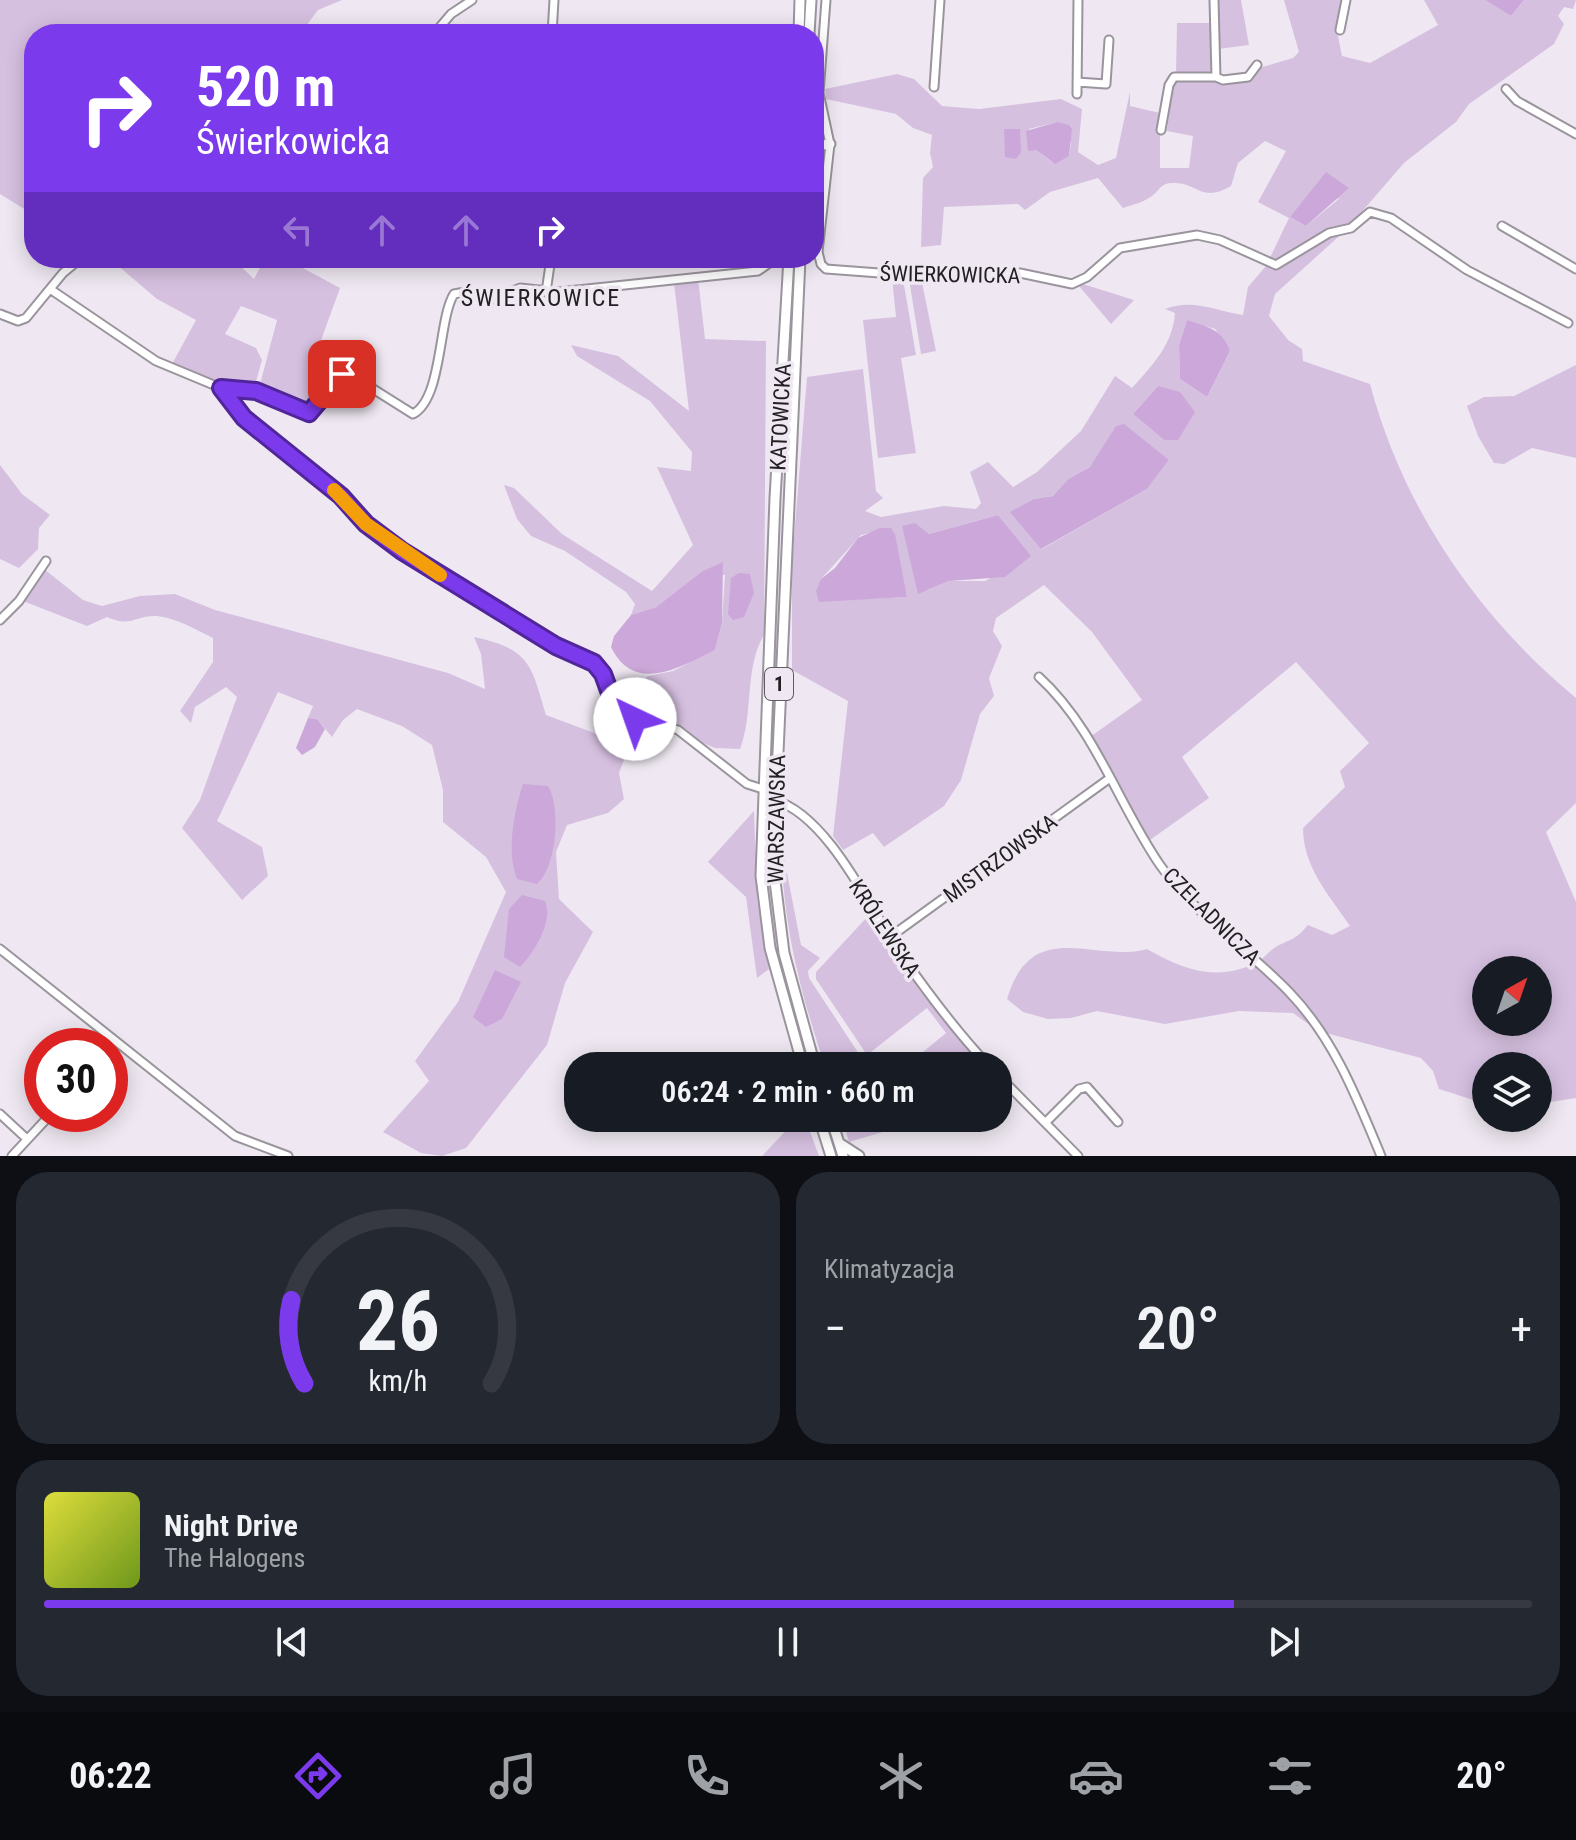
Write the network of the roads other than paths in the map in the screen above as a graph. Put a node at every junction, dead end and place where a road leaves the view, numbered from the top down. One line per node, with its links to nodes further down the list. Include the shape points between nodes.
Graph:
1 (472, 0): 10 (street)
2 (554, 0): 11 (street)
3 (800, 0): 12 (main road)
4 (811, 0): 13 (main road)
5 (826, 0): 14 (street)
6 (940, 0): 20 (street)
7 (1078, 0): 19 (street)
8 (1214, 0): 18 (street)
9 (1346, 0): 15 (street)
10 (442, 24)
11 (553, 24)
12 (799, 24)
13 (810, 24)
14 (824, 27)
15 (1340, 30)
16 (1109, 40): 19 (street, via 1106,84)
17 (1257, 65): 18 (street, via 1248,77)
18 (1216, 77): 24 (street, via 1174,77)
19 (1077, 82): 22 (street)
20 (934, 87)
21 (1506, 89): 25 (street, via 1517,101)
22 (1077, 94)
23 (824, 116): 26 (street)
24 (1161, 130)
25 (1576, 134)
26 (830, 144): 27 (main road); 28 (street, ŚWIERKOWICKA)
27 (824, 145)
28 (824, 198)
29 (1502, 226): 36 (street)
30 (824, 266): 40 (street, ŚWIERKOWICKA, via 832,271 918,275 998,272 1072,284 1120,248 1197,235 1276,265 1329,233 1351,228 1370,212 1391,218 1467,270)
31 (71, 268): 37 (street)
32 (550, 268): 38 (street)
33 (762, 268): 38 (street)
34 (788, 268): 44 (main road, KATOWICKA / 1)
35 (800, 268): 43 (main road, KATOWICKA / 1)
36 (1576, 269)
37 (50, 289): 39 (street, via 26,318 18,321); 41 (street, via 156,361)
38 (546, 292): 41 (street, via 520,288 490,300 454,294 433,377 423,405 413,414 351,375 342,374 309,413 256,391)
39 (0, 314)
40 (1568, 323)
41 (221, 388): 48 (street, via 251,424 402,551 556,646 594,663 615,707 624,714 678,730 747,784)
42 (46, 561): 45 (street)
43 (785, 568): 49 (main road, WARSZAWSKA / 1)
44 (772, 576): 48 (main road, WARSZAWSKA / 1)
45 (0, 620)
46 (1039, 677): 47 (street, CZELADNICZA, via 1077,719)
47 (1110, 778): 50 (street, MISTRZOWSKA); 72 (street, CZELADNICZA, via 1170,877 1293,996 1340,1061)
48 (763, 789): 54 (main road, WARSZAWSKA / 1, via 766,922)
49 (774, 800): 50 (street, KRÓLEWSKA, via 791,805 833,845); 55 (main road, WARSZAWSKA / 1, via 779,926)
50 (890, 937): 56 (street, KRÓLEWSKA)
51 (0, 949): 52 (street)
52 (99, 1028)
53 (128, 1051): 67 (street, via 235,1136)
54 (799, 1052)
55 (811, 1052)
56 (977, 1052)
57 (1012, 1088): 59 (street)
58 (0, 1114): 64 (street)
59 (1047, 1121): 60 (street, via 1087,1087); 71 (street)
60 (1118, 1122)
61 (34, 1132): 64 (street)
62 (823, 1132): 68 (main road)
63 (835, 1132): 65 (main road)
64 (27, 1139): 66 (street)
65 (839, 1143): 69 (main road); 70 (main road)
66 (12, 1156)
67 (288, 1156)
68 (831, 1156)
69 (843, 1156)
70 (859, 1156)
71 (1078, 1156)
72 (1381, 1156)

